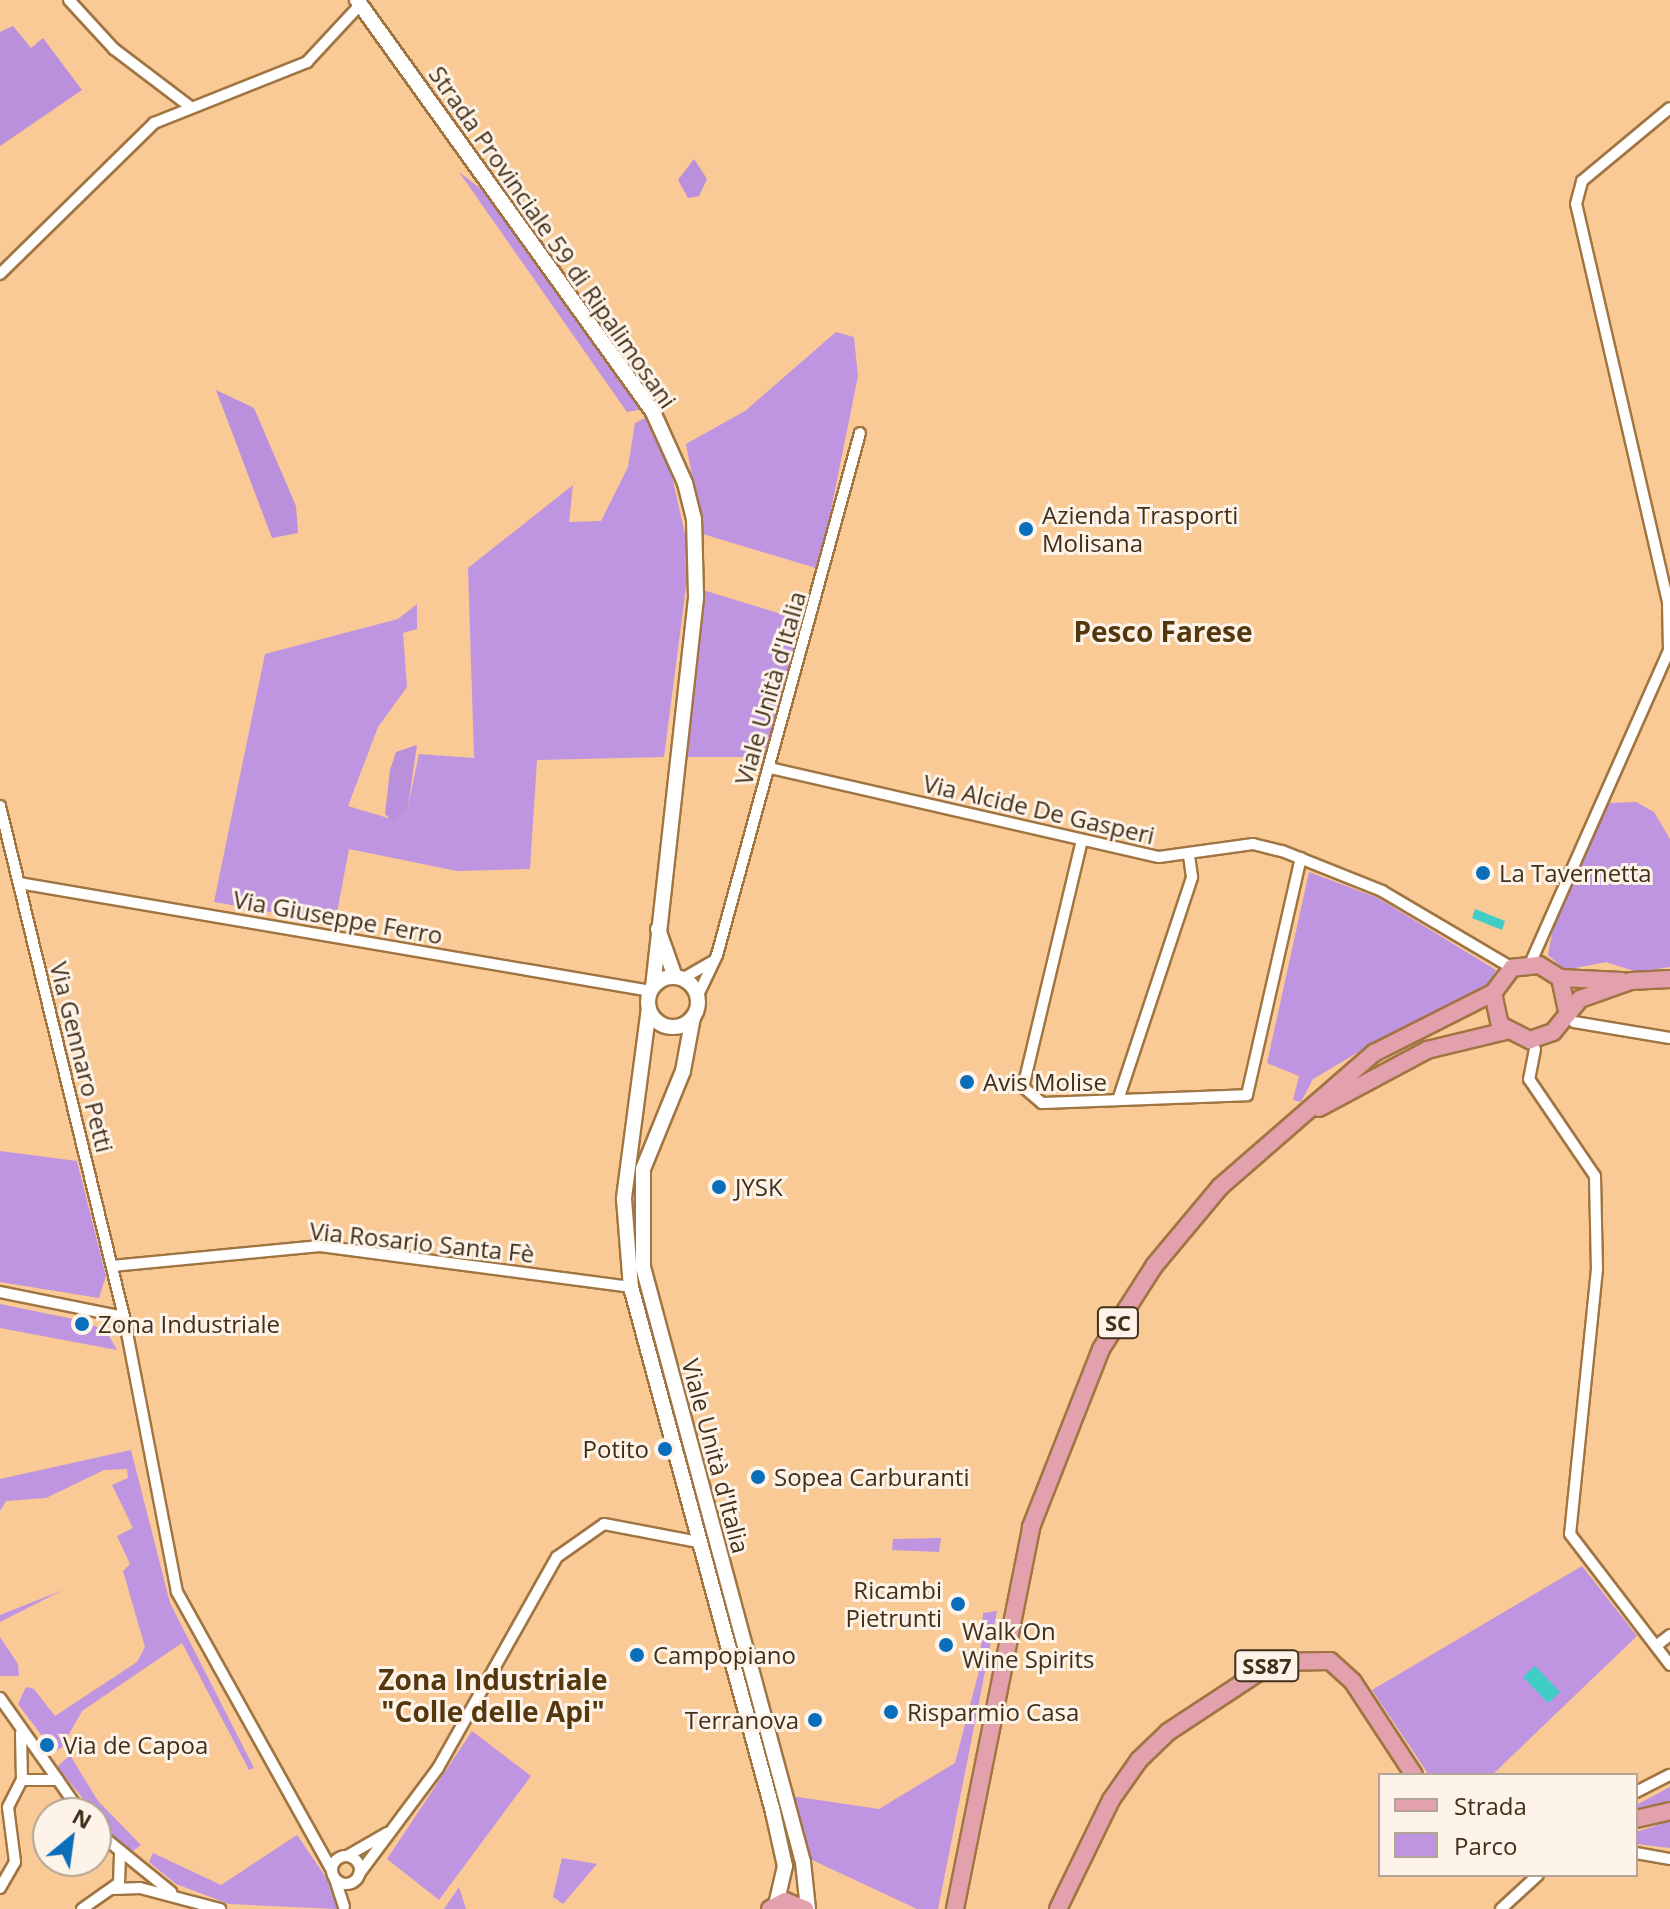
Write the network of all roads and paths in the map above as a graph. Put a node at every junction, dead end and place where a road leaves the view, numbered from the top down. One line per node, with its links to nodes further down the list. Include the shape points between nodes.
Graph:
1 (69, 0): 3 (street, via 114,49)
2 (362, 5): 3 (street, via 307,62); 13 (street, Strada Provinciale 59 di Ripalimosani, via 653,412 685,483 695,531 696,598)
3 (189, 106): 5 (street, via 130,144)
4 (1670, 108): 15 (street, via 1582,181 1576,204 1668,602 1669,650)
5 (0, 274)
6 (860, 433): 7 (street, Viale Unità d'Italia)
7 (770, 768): 9 (street, Via Alcide De Gasperi); 14 (street, Viale Unità d'Italia)
8 (0, 806): 12 (street, Via Gennaro Petti)
9 (1082, 840): 10 (street, Via Alcide De Gasperi); 30 (street, via 1023,1087 1042,1103)
10 (1189, 856): 11 (street, Via Alcide De Gasperi, via 1253,844); 30 (street, via 1192,877)
11 (1301, 858): 16 (street, Via Alcide De Gasperi, via 1382,891); 30 (street, via 1251,1091)
12 (19, 883): 21 (street, Via Giuseppe Ferro); 32 (street, Via Gennaro Petti)
13 (656, 921): 17 (street, Strada Provinciale 59 di Ripalimosani); 21 (street, Strada Provinciale 59 di Ripalimosani)
14 (717, 955): 17 (street); 23 (street, Viale Unità d'Italia)
15 (1530, 964): 16 (main road); 18 (main road)
16 (1512, 968): 22 (main road)
17 (679, 978): 21 (street); 23 (street)
18 (1560, 978): 20 (main road); 25 (main road)
19 (1670, 979): 20 (main road)
20 (1631, 981): 25 (main road)
21 (652, 989): 24 (street, Viale Unità d'Italia)
22 (1493, 993): 27 (main road, via 1493,1009); 31 (main road, SC, via 1374,1053)
23 (697, 997): 26 (street, Viale Unità d'Italia)
24 (649, 1008): 26 (street, via 672,1027); 33 (street, Viale Unità d'Italia, via 624,1199)
25 (1570, 1016): 27 (main road, via 1546,1036 1530,1040); 28 (street)
26 (693, 1017): 67 (street, Viale Unità d'Italia, via 683,1071 643,1169 643,1267 803,1862)
27 (1506, 1031): 31 (main road, SC, via 1427,1050)
28 (1670, 1038)
29 (1535, 1049): 38 (street, via 1529,1079 1595,1176 1597,1269 1570,1534)
30 (1118, 1100)
31 (1296, 1120): 68 (main road, SC, via 1196,1212 1146,1278 1077,1398 1031,1527)
32 (112, 1266): 33 (street, Via Rosario Santa Fè, via 320,1246); 35 (street, Via Gennaro Petti)
33 (631, 1287): 36 (street, Viale Unità d'Italia)
34 (0, 1292): 35 (street)
35 (124, 1317): 51 (street, Via Gennaro Petti, via 177,1592)
36 (698, 1542): 50 (street, via 618,1523 565,1550); 63 (street, Viale Unità d'Italia, via 785,1866)
37 (1670, 1635): 38 (street)
38 (1656, 1646): 39 (street)
39 (1670, 1665)
40 (0, 1698): 41 (street)
41 (20, 1731): 44 (street, via 27,1760); 45 (street)
42 (1413, 1773): 69 (main road, SS87, via 1353,1682 1330,1661 1274,1662 1168,1732 1139,1760 1111,1800)
43 (1670, 1775): 46 (street)
44 (22, 1780): 45 (street); 60 (street, via 8,1807 15,1862)
45 (58, 1780): 47 (street)
46 (1638, 1791)
47 (70, 1797)
48 (1670, 1811): 49 (main road)
49 (1638, 1819)
50 (395, 1827): 55 (street); 59 (street)
51 (316, 1841): 55 (street); 57 (street, Via Gennaro Petti)
52 (112, 1846): 54 (street)
53 (1638, 1853): 56 (street)
54 (120, 1854): 61 (street); 62 (street)
55 (345, 1856): 57 (street); 59 (street)
56 (1670, 1859)
57 (334, 1875): 59 (street); 64 (street, Via Gennaro Petti)
58 (1536, 1877): 70 (street)
59 (356, 1878): 64 (street)
60 (0, 1888)
61 (114, 1889): 62 (street); 65 (street)
62 (176, 1896): 66 (street)
63 (773, 1907): 67 (main road)
64 (344, 1908)
65 (82, 1909)
66 (220, 1909)
67 (807, 1909)
68 (955, 1909)
69 (1058, 1909)
70 (1501, 1909)

